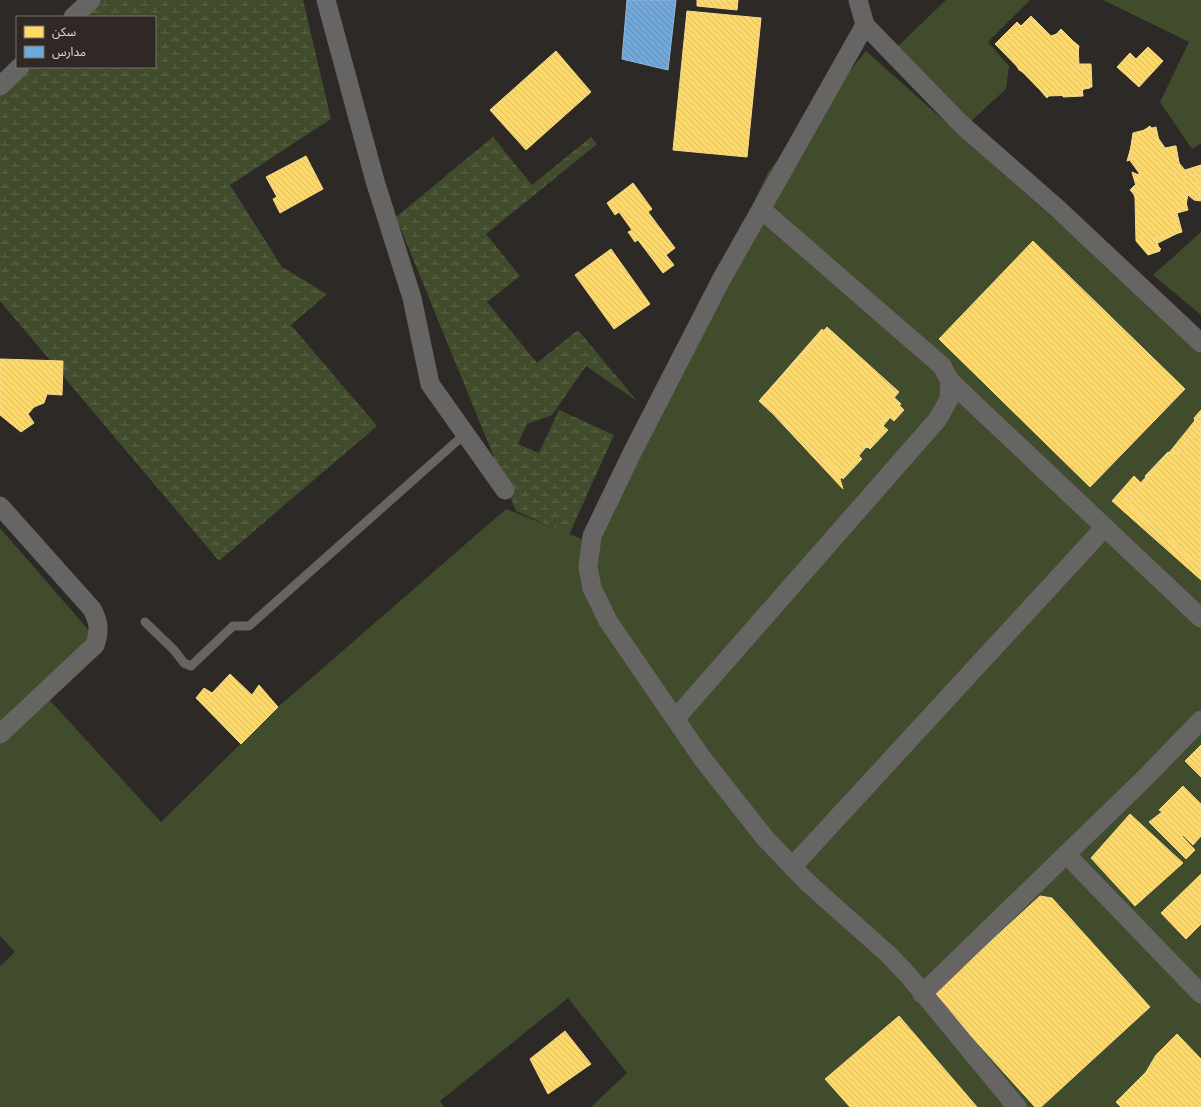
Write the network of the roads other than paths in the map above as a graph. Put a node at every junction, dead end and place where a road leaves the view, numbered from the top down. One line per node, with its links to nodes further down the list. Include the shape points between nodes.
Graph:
1 (91, 0): 4 (street)
2 (326, 0): 11 (street, via 374,182 412,298 430,384)
3 (858, 0): 5 (street)
4 (74, 16)
5 (865, 25): 8 (street); 9 (street, via 961,124 1058,208)
6 (19, 68): 7 (street)
7 (0, 86)
8 (761, 209): 10 (street, via 921,346 942,366); 17 (street, via 689,342 592,536 588,567 592,588 608,621)
9 (1201, 343)
10 (950, 381): 14 (street); 17 (street, via 949,399 938,419)
11 (465, 434): 12 (street); 16 (lane, via 249,626 233,626 191,666 184,663)
12 (505, 490)
13 (0, 506): 19 (street, via 92,609 99,624 99,634 95,644)
14 (1105, 527): 15 (street); 21 (street)
15 (1201, 618)
16 (145, 622)
17 (675, 719): 21 (street, via 765,838)
18 (1201, 720): 20 (street)
19 (0, 734)
20 (1066, 854): 22 (street); 23 (street)
21 (792, 867): 23 (street, via 889,955)
22 (1199, 987)
23 (922, 994): 24 (street)
24 (1017, 1107)

